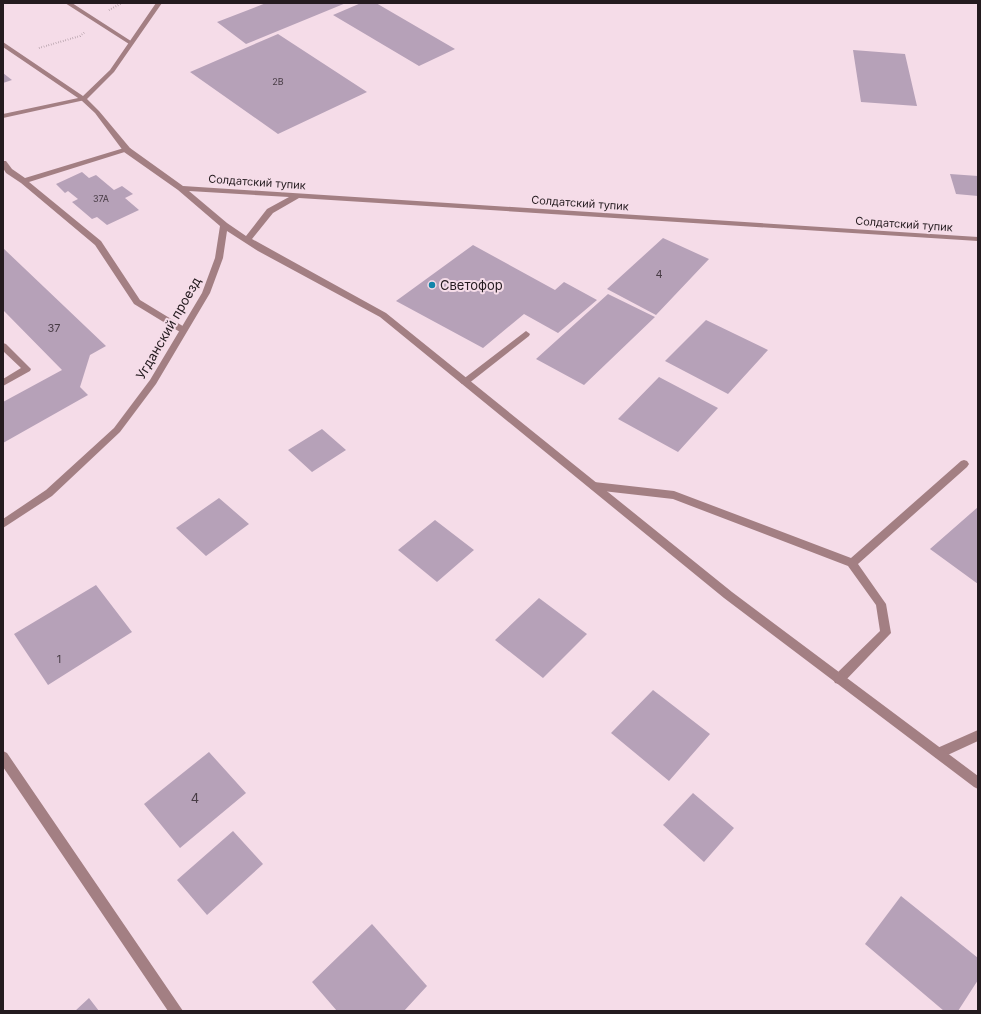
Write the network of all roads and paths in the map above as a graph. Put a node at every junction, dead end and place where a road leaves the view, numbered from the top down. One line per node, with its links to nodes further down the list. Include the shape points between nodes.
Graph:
1 (68, 3): 3 (street)
2 (159, 3): 4 (street)
3 (98, 22): 4 (street); 6 (path, via 80,36)
4 (131, 43): 7 (street, via 112,71)
5 (3, 44): 6 (street)
6 (15, 53): 7 (street)
7 (83, 99): 8 (street); 9 (street)
8 (3, 116)
9 (127, 150): 11 (street); 12 (street)
10 (3, 163): 11 (street, via 9,171)
11 (24, 181): 17 (street, via 98,243 137,302)
12 (181, 188): 13 (street, Солдатский тупик); 14 (street)
13 (297, 196): 15 (street, Солдатский тупик); 16 (street, via 270,211)
14 (224, 225): 16 (street); 17 (street, Угданский проезд, via 217,265 206,293)
15 (978, 239)
16 (247, 240): 20 (street, via 383,315)
17 (183, 330): 24 (street, Угданский проезд, via 153,382 117,430 49,493)
18 (526, 334): 20 (street)
19 (3, 346): 21 (street, via 27,369)
20 (465, 382): 23 (street)
21 (3, 383)
22 (964, 464): 25 (street)
23 (594, 486): 25 (street, via 674,496); 26 (street, via 728,596)
24 (3, 524)
25 (852, 563): 26 (street, via 881,604 886,633)
26 (839, 679): 28 (street)
27 (978, 735): 28 (street)
28 (939, 753): 30 (street)
29 (3, 757): 31 (street)
30 (978, 783)
31 (176, 1011)

